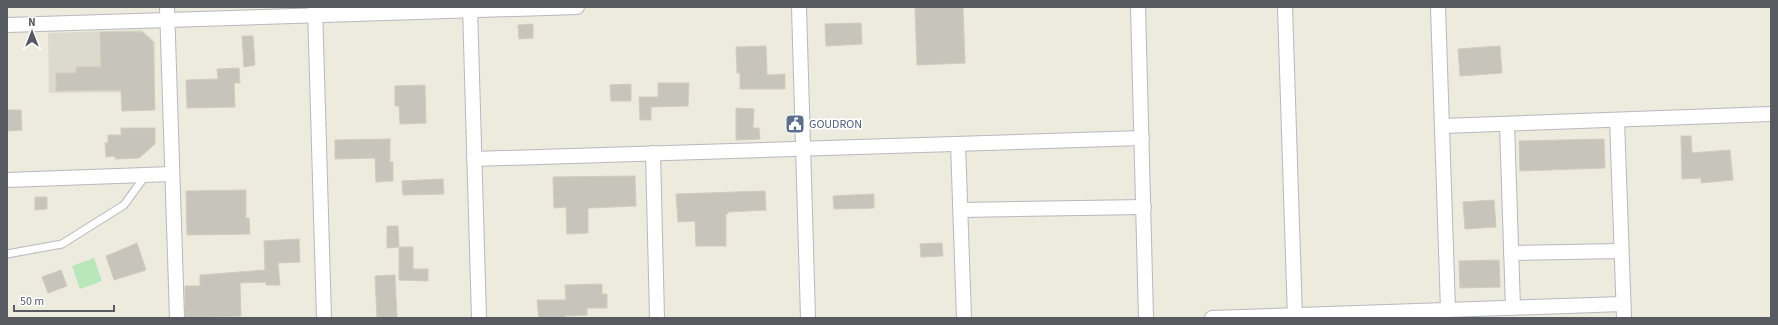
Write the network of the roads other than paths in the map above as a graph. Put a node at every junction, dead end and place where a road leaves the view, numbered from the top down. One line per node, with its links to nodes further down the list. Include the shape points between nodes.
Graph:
1 (577, 7): 6 (street)
2 (799, 7): 16 (street)
3 (1138, 7): 14 (street)
4 (1285, 7): 30 (street)
5 (1438, 7): 13 (street)
6 (470, 9): 7 (street); 18 (street)
7 (316, 11): 8 (street); 32 (street)
8 (167, 13): 9 (street); 19 (street)
9 (7, 25)
10 (1771, 114): 11 (street)
11 (1616, 120): 12 (street); 24 (street)
12 (1507, 124): 13 (street); 25 (street)
13 (1442, 126): 29 (street)
14 (1142, 138): 15 (street); 22 (street)
15 (958, 144): 16 (street); 23 (street)
16 (804, 149): 17 (street); 35 (street)
17 (652, 153): 18 (street); 34 (street)
18 (474, 159): 33 (street)
19 (172, 174): 20 (street); 31 (street)
20 (146, 175): 21 (street); 26 (lane, via 124,205 62,244)
21 (7, 180)
22 (1144, 207): 23 (street); 37 (street)
23 (961, 210): 36 (street)
24 (1621, 251): 25 (street); 27 (street)
25 (1511, 253): 28 (street)
26 (7, 254)
27 (1623, 304): 28 (street); 39 (street)
28 (1513, 308): 29 (street)
29 (1448, 310): 30 (street)
30 (1295, 316): 38 (street)
31 (177, 318)
32 (324, 318)
33 (479, 318)
34 (657, 318)
35 (808, 318)
36 (964, 318)
37 (1146, 318)
38 (1212, 318)
39 (1624, 318)

